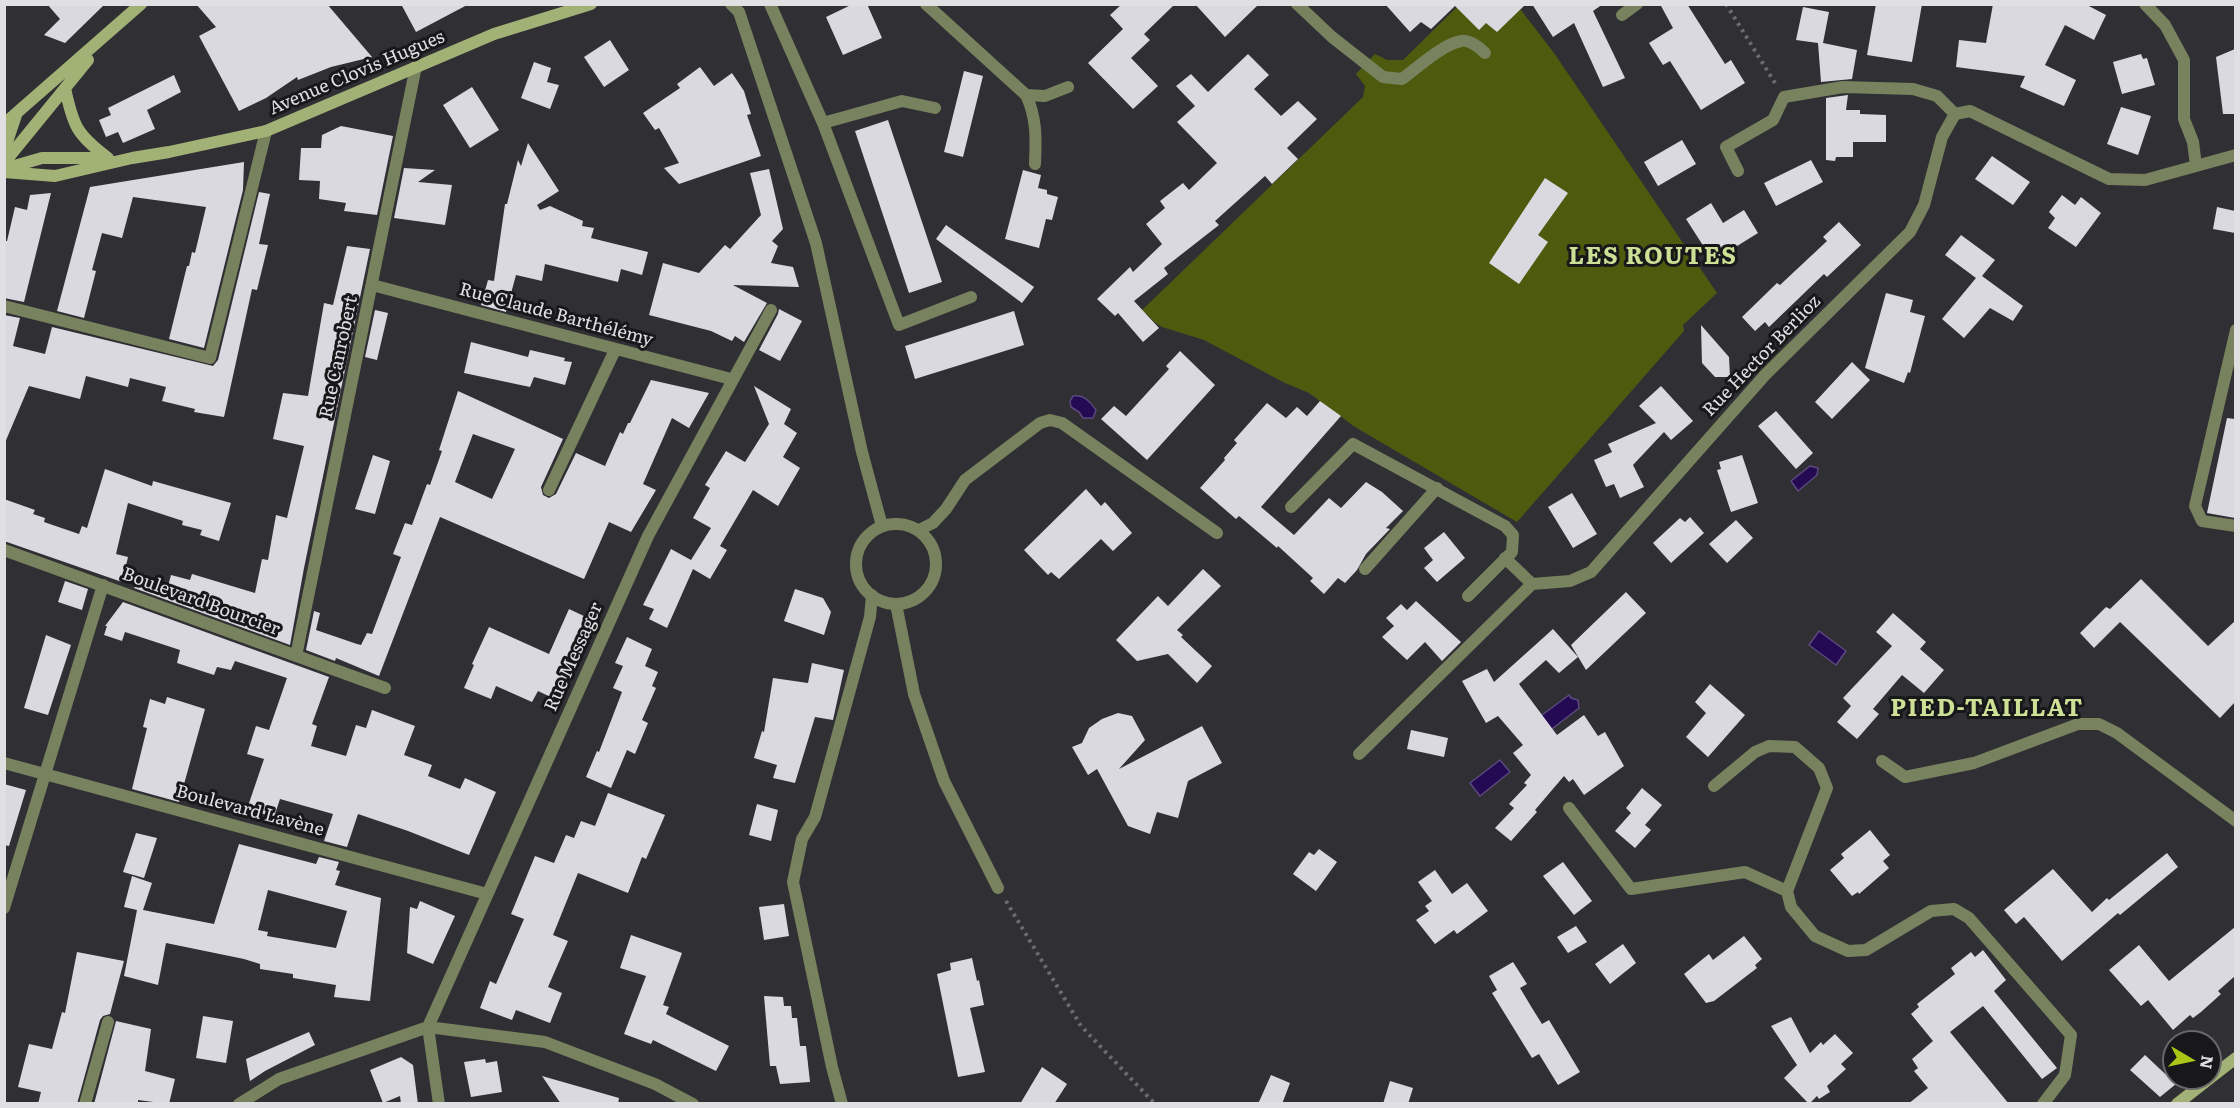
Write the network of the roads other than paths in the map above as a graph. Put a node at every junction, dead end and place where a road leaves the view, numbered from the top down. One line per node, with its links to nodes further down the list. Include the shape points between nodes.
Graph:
1 (141, 4): 10 (main road)
2 (591, 4): 12 (main road, Avenue Clovis Hugues, via 494,34)
3 (770, 4): 19 (street)
4 (926, 4): 15 (street)
5 (1297, 4): 11 (street, via 1383,77 1402,79 1448,46 1463,40)
6 (1637, 4): 9 (street)
7 (2145, 4): 28 (street, via 2165,25 2184,60 2184,119 2193,142)
8 (737, 7): 41 (street, via 816,243)
9 (1622, 15)
10 (108, 36): 14 (main road); 17 (main road)
11 (1485, 53)
12 (416, 66): 21 (main road, Avenue Clovis Hugues); 31 (street, Rue Canrobert)
13 (1068, 87): 15 (street, via 1045,96)
14 (65, 88): 24 (main road, via 78,131); 26 (main road)
15 (1026, 95): 27 (street, via 1037,129)
16 (935, 108): 19 (street, via 902,101)
17 (16, 114): 20 (main road); 22 (main road)
18 (1955, 114): 28 (street, via 1970,111 2109,179 2145,180); 30 (street, via 1936,96 1913,89 1843,87 1784,97 1773,120 1726,147); 48 (street, Rue Hector Berlioz, via 1942,137 1924,205 1910,232 1765,375 1591,572 1570,581)
19 (823, 123): 32 (street, via 899,325)
20 (4, 124)
21 (266, 131): 25 (main road, Avenue Clovis Hugues); 33 (street, via 210,358)
22 (4, 151)
23 (2235, 155): 28 (street)
24 (108, 158): 25 (main road, Avenue Clovis Hugues); 29 (main road, Avenue Clovis Hugues, via 42,158)
25 (132, 158): 29 (main road, Avenue Clovis Hugues, via 55,176)
26 (4, 163)
27 (1035, 164)
28 (2196, 166)
29 (4, 171)
30 (1738, 171)
31 (372, 285): 36 (street, Rue Claude Barthélémy); 53 (street, Rue Canrobert)
32 (971, 297)
33 (4, 306)
34 (771, 310): 37 (street, Rue Messager)
35 (2235, 330): 42 (street, via 2195,506 2202,521)
36 (615, 350): 37 (street, Rue Claude Barthélémy); 39 (street)
37 (731, 379): 64 (street, Rue Messager, via 648,536)
38 (1437, 488): 40 (street, via 1353,444); 46 (street, via 1505,526 1513,535 1512,552); 47 (street)
39 (549, 490)
40 (1291, 507)
41 (882, 526): 43 (street, via 900,523); 50 (street, via 861,544 857,557 862,585)
42 (2235, 526)
43 (919, 531): 44 (street, via 946,509 965,480 1050,420 1062,423); 52 (street, via 933,546 937,563 934,577 917,598)
44 (1217, 533)
45 (4, 550): 49 (street, Boulevard Bourcier)
46 (1505, 558): 48 (street); 51 (street)
47 (1365, 569)
48 (1532, 584): 55 (street)
49 (103, 585): 53 (street, Boulevard Bourcier); 58 (street)
50 (872, 595): 52 (street); 75 (street, via 870,617 815,817 802,839 793,882)
51 (1468, 596)
52 (896, 604): 62 (street, via 914,694 944,781)
53 (297, 656): 54 (street, Boulevard Bourcier)
54 (385, 688)
55 (1359, 754)
56 (1882, 761): 61 (street, via 1905,777 1974,763 2078,724 2099,724 2117,733)
57 (4, 763): 58 (street, Boulevard Lavène)
58 (45, 774): 64 (street, Boulevard Lavène); 65 (street)
59 (1714, 786): 63 (street, via 1755,752 1769,746 1795,747 1819,768 1827,788)
60 (1569, 808): 63 (street, via 1631,889 1745,872)
61 (2235, 821)
62 (998, 888)
63 (1787, 891): 76 (street, via 1791,907 1815,936 1848,951 1866,950 1931,911 1954,909 1969,918 2071,1035 2065,1075)
64 (487, 894): 67 (street, Rue Messager)
65 (4, 908)
66 (108, 1022): 71 (street)
67 (428, 1027): 72 (street, via 279,1079); 73 (street); 74 (street, via 545,1042 655,1084)
68 (2235, 1058): 69 (main road)
69 (2222, 1068)
70 (2195, 1090): 77 (main road)
71 (85, 1104)
72 (239, 1104)
73 (439, 1104)
74 (693, 1104)
75 (842, 1104)
76 (2043, 1104)
77 (2177, 1104)

